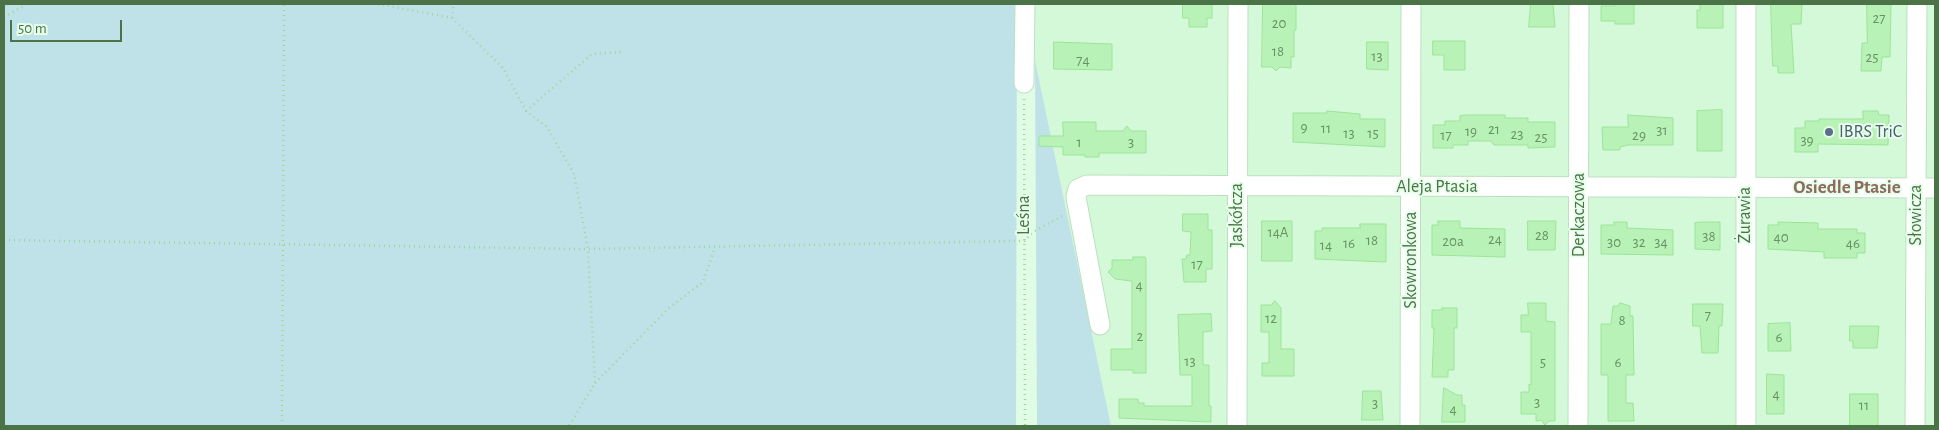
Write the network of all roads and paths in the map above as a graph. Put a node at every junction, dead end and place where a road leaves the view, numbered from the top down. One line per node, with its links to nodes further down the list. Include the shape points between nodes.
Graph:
1 (27, 4): 11 (path)
2 (284, 4): 25 (path)
3 (378, 4): 12 (path)
4 (454, 4): 12 (path)
5 (1025, 4): 14 (street)
6 (1238, 4): 16 (street, Jaskółcza)
7 (1411, 4): 17 (street, Skowronkowa)
8 (1579, 4): 20 (street, Derkaczowa)
9 (1746, 4): 18 (street, Żurawia)
10 (1917, 4): 19 (street, Słowicza)
11 (4, 17)
12 (452, 18): 15 (path, via 503,68)
13 (622, 52): 15 (path, via 592,54)
14 (1024, 83): 24 (path, Leśna)
15 (526, 111): 27 (path, via 547,127 574,174)
16 (1237, 186): 17 (street, Aleja Ptasia); 22 (street, Aleja Ptasia, via 1087,185 1076,192); 33 (street, Jaskółcza)
17 (1411, 186): 20 (street, Aleja Ptasia); 34 (street, Skowronkowa)
18 (1745, 187): 19 (street, Aleja Ptasia); 20 (street, Aleja Ptasia); 36 (street, Żurawia)
19 (1916, 187): 21 (street, Aleja Ptasia); 37 (street, Słowicza)
20 (1579, 188): 35 (street, Derkaczowa)
21 (1935, 188)
22 (1078, 208): 24 (path, via 1033,232); 28 (street, Aleja Ptasia)
23 (4, 240): 25 (path)
24 (1024, 241): 26 (path); 32 (path, Leśna)
25 (282, 246): 27 (path); 30 (path)
26 (715, 247): 27 (path); 29 (path, via 703,282 670,307)
27 (588, 250): 29 (path)
28 (1100, 325)
29 (595, 383): 31 (path)
30 (282, 426)
31 (569, 426)
32 (1025, 426)
33 (1237, 426)
34 (1410, 426)
35 (1578, 426)
36 (1746, 426)
37 (1915, 426)

